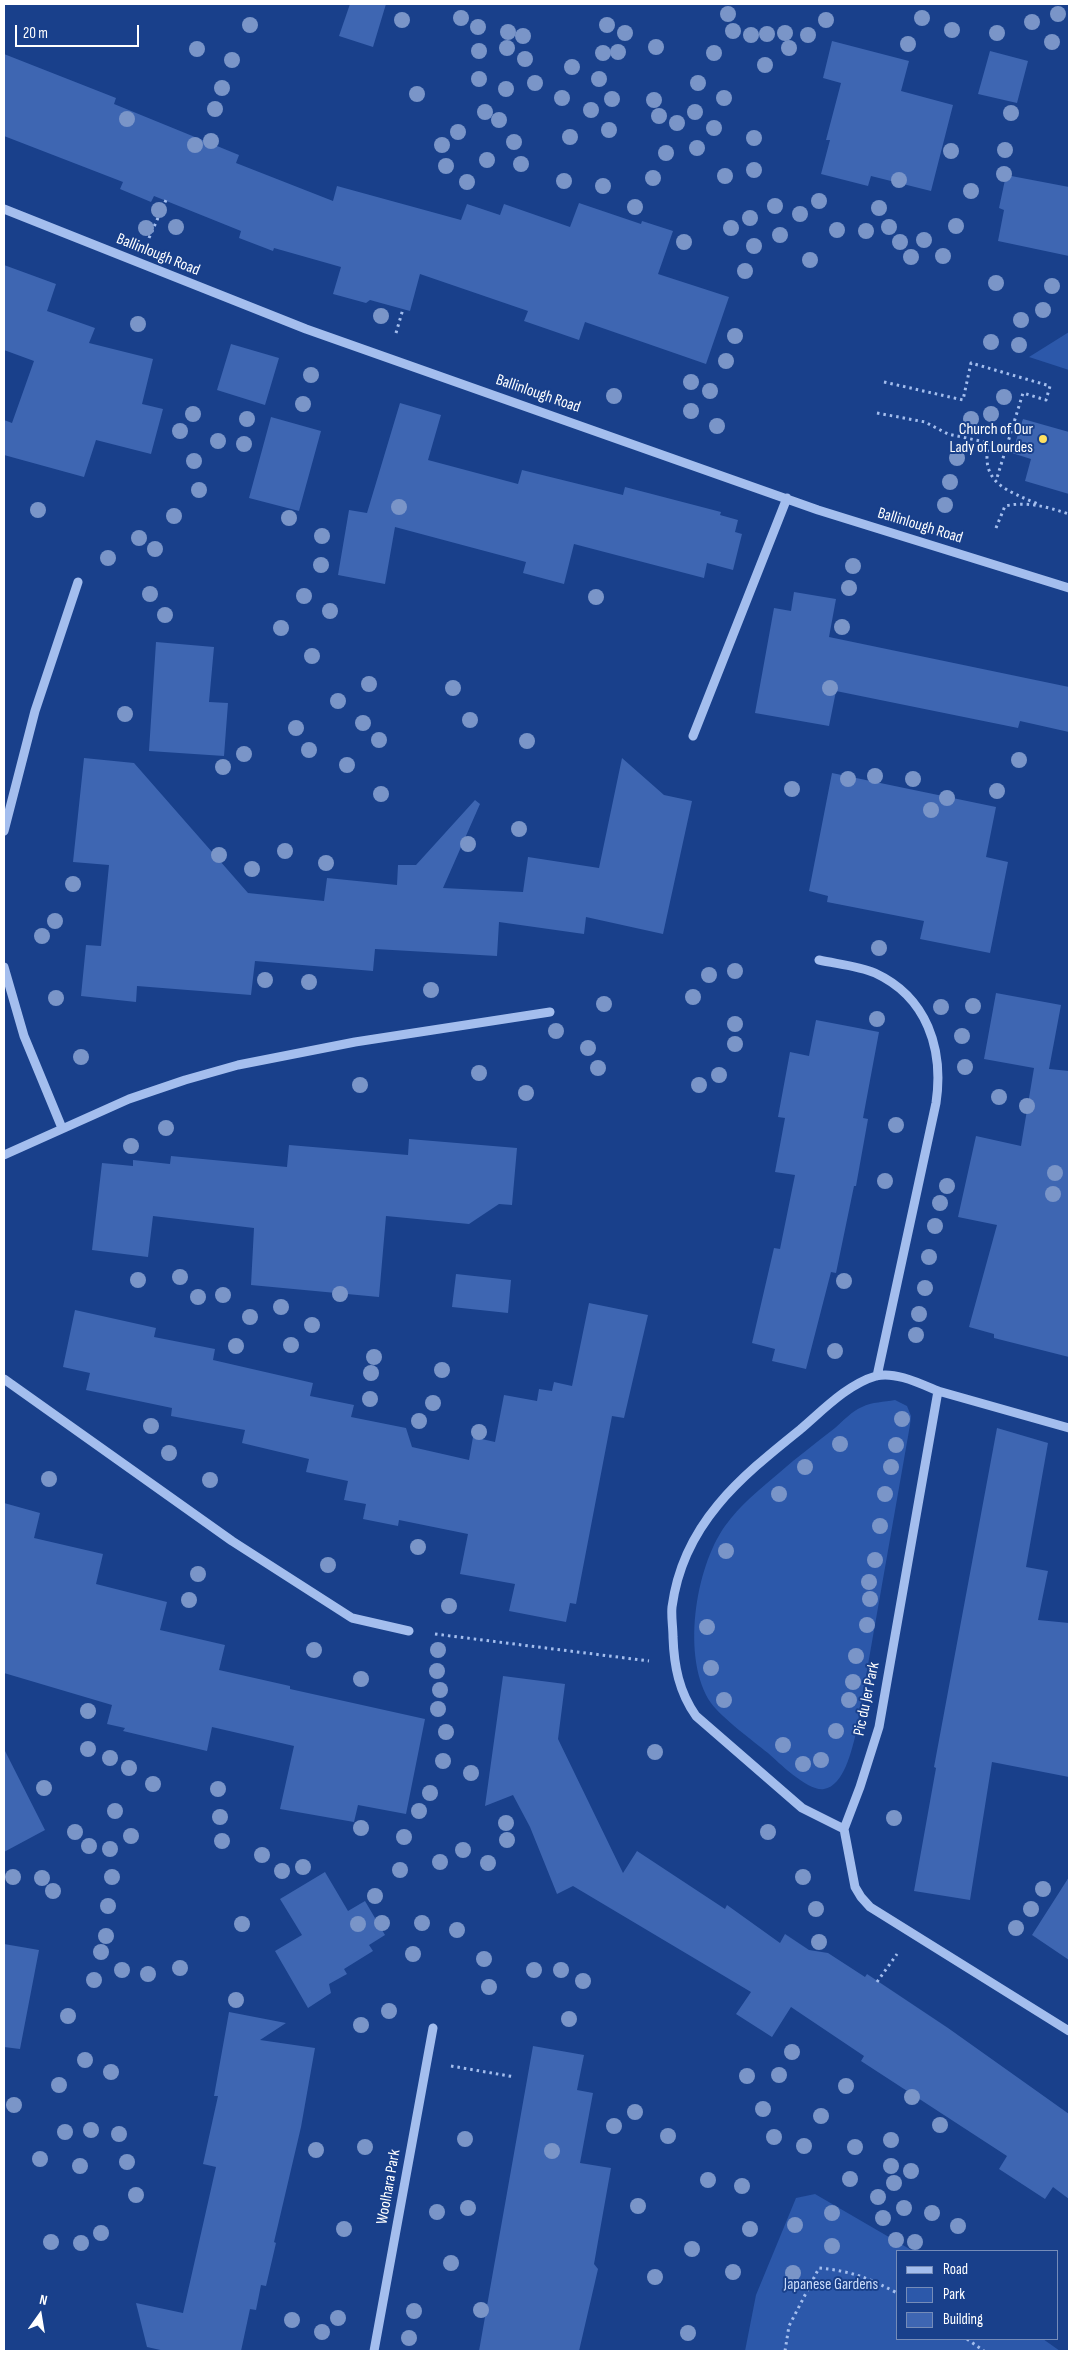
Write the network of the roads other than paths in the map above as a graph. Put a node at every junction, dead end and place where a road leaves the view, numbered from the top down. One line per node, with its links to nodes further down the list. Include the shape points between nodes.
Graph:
1 (4, 209): 2 (street, Ballinlough Road, via 306,329)
2 (787, 498): 4 (street, Ballinlough Road); 5 (street)
3 (78, 582): 6 (street, via 36,710)
4 (1069, 588)
5 (692, 736)
6 (4, 831)
7 (819, 960): 12 (street, via 875,973 901,989 919,1008 933,1034 938,1089)
8 (4, 968): 10 (street, via 24,1036)
9 (550, 1012): 10 (street, via 355,1042 238,1065 129,1099)
10 (62, 1128): 11 (street)
11 (4, 1155)
12 (877, 1376): 14 (street, via 903,1378); 17 (street, via 852,1388 809,1422 751,1469 715,1506 691,1543 679,1575 672,1608 675,1665 686,1702 696,1716 802,1808)
13 (4, 1380): 16 (street, via 224,1536 352,1618)
14 (938, 1391): 15 (street); 17 (street, Pic du Jer Park, via 879,1727)
15 (1069, 1428)
16 (409, 1632)
17 (844, 1829): 19 (street, via 855,1887 870,1907)
18 (433, 2028): 20 (street, Woolhara Park)
19 (1069, 2031)
20 (374, 2351)

